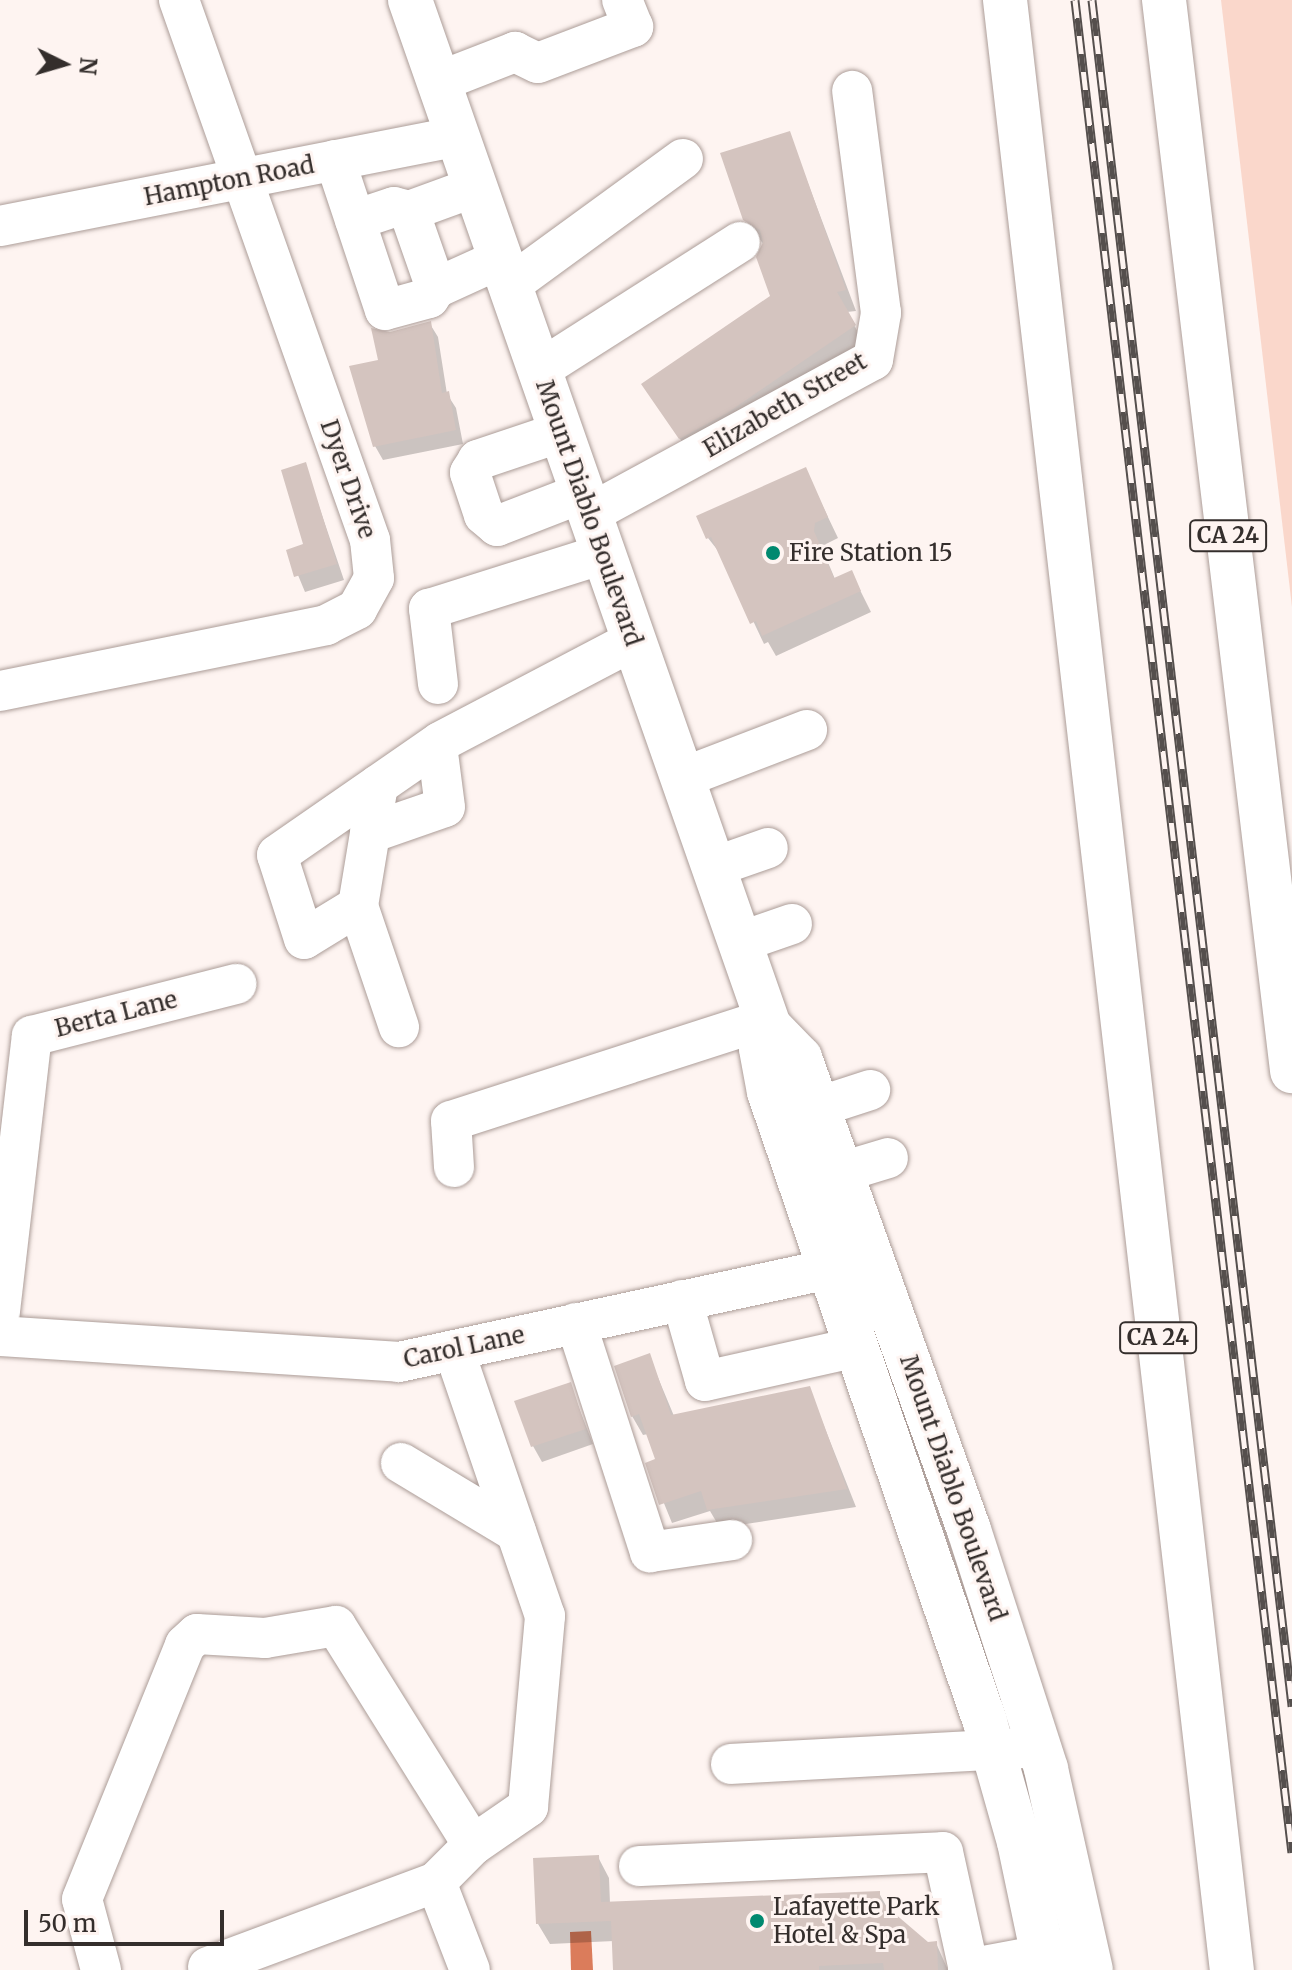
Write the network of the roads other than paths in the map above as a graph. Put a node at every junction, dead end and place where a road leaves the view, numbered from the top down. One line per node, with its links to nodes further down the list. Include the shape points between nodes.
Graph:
1 (179, 0): 11 (street, Dyer Drive)
2 (410, 0): 6 (main road, Mount Diablo Boulevard)
3 (622, 0): 6 (street, via 633,27 538,63 515,52)
4 (1005, 0): 60 (main road, CA 24)
5 (1164, 0): 38 (main road, CA 24)
6 (438, 82): 8 (main road, Mount Diablo Boulevard)
7 (852, 91): 21 (street, Elizabeth Street, via 881,313 873,360)
8 (457, 136): 10 (street, Hampton Road); 12 (main road, Mount Diablo Boulevard)
9 (683, 159): 17 (street)
10 (335, 160): 11 (street, Hampton Road); 14 (street)
11 (243, 179): 15 (street, Hampton Road); 24 (street, Dyer Drive, via 370,540 375,560 368,594 350,614 326,625)
12 (475, 187): 13 (street); 17 (main road, Mount Diablo Boulevard)
13 (409, 211): 14 (street, via 394,207); 18 (street)
14 (355, 220): 18 (street, via 385,310 429,298)
15 (0, 226)
16 (740, 242): 19 (street)
17 (505, 272): 18 (street); 19 (main road, Mount Diablo Boulevard)
18 (436, 288)
19 (539, 370): 20 (main road, Mount Diablo Boulevard)
20 (561, 432): 21 (main road, Mount Diablo Boulevard); 21 (street, via 478,460 470,473 484,515 497,526)
21 (592, 520): 22 (main road, Mount Diablo Boulevard); 23 (street, via 429,609)
22 (634, 640): 26 (street); 27 (main road, Mount Diablo Boulevard)
23 (438, 684)
24 (0, 691)
25 (807, 730): 27 (street)
26 (437, 745): 28 (street); 29 (street, via 445,807)
27 (682, 778): 31 (main road, Mount Diablo Boulevard)
28 (378, 785): 29 (street); 32 (street, via 277,855 304,939)
29 (370, 833): 32 (street)
30 (768, 848): 31 (street)
31 (714, 867): 34 (main road, Mount Diablo Boulevard)
32 (358, 906): 37 (street)
33 (792, 924): 34 (street)
34 (740, 942): 36 (main road, Mount Diablo Boulevard)
35 (236, 984): 47 (street, Berta Lane, via 32,1036)
36 (768, 1022): 40 (main road, Mount Diablo Boulevard, via 800,1058); 42 (street, via 451,1121); 45 (main road, Mount Diablo Boulevard, via 761,1049 769,1092)
37 (399, 1027)
38 (1292, 1071)
39 (870, 1090): 40 (street)
40 (818, 1107): 43 (main road, Mount Diablo Boulevard)
41 (888, 1158): 43 (street)
42 (454, 1167)
43 (842, 1172): 44 (main road, Mount Diablo Boulevard)
44 (874, 1260): 45 (street, Carol Lane); 55 (main road, Mount Diablo Boulevard)
45 (828, 1268): 46 (street, Carol Lane); 50 (main road, Mount Diablo Boulevard)
46 (682, 1300): 48 (street, Carol Lane); 50 (street, via 705,1381)
47 (0, 1311)
48 (576, 1323): 51 (street, Carol Lane); 54 (street, via 650,1552)
49 (0, 1336): 51 (street, Carol Lane, via 399,1362)
50 (857, 1347): 56 (main road, Mount Diablo Boulevard)
51 (454, 1350): 53 (street)
52 (401, 1463): 53 (street)
53 (516, 1532): 58 (street, via 545,1616 528,1807)
54 (732, 1540)
55 (1039, 1746): 56 (street); 62 (main road, Mount Diablo Boulevard)
56 (994, 1752): 57 (street); 63 (main road, Mount Diablo Boulevard)
57 (731, 1764)
58 (473, 1845): 61 (street); 65 (street, via 336,1626 265,1638 197,1634 185,1645 82,1899)
59 (639, 1866): 67 (street, via 943,1852)
60 (1218, 1875): 68 (main road); 69 (main road, CA 24)
61 (436, 1882): 64 (street); 66 (street)
62 (1089, 1959): 63 (street)
63 (1045, 1962): 67 (street)
64 (208, 1967)
65 (101, 1970)
66 (470, 1970)
67 (968, 1970)
68 (1200, 1970)
69 (1232, 1970)

